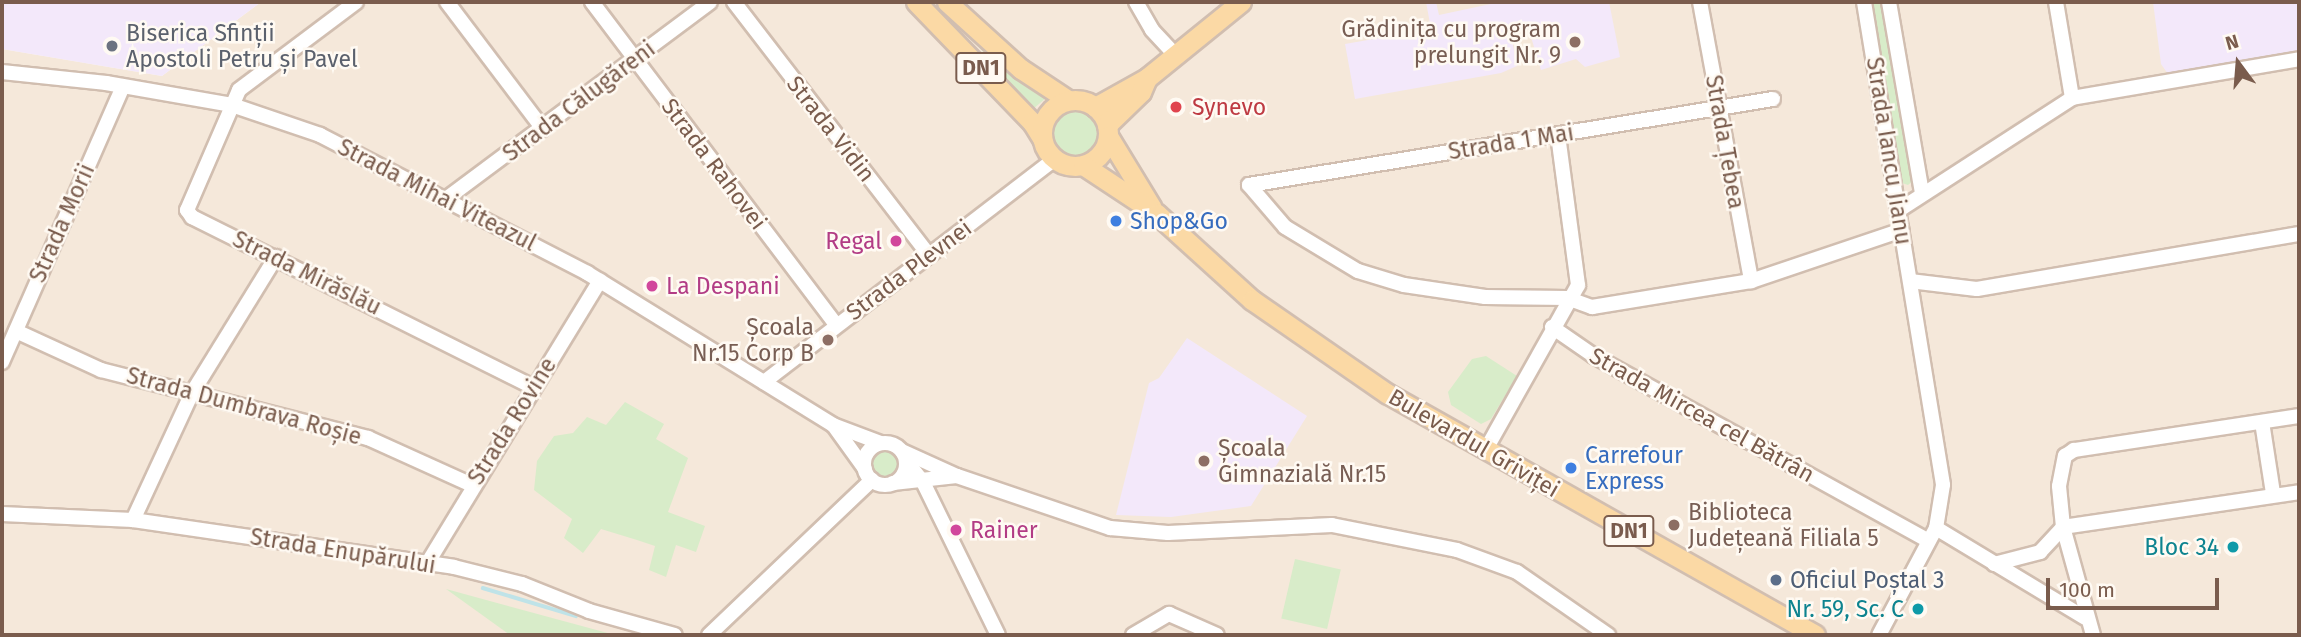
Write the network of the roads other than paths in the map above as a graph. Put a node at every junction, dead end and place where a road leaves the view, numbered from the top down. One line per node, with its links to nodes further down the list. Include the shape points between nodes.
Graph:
1 (356, 2): 23 (street, via 252,77)
2 (447, 2): 26 (street)
3 (592, 2): 15 (street, Strada Rahovei)
4 (710, 2): 15 (street, Strada Călugăreni)
5 (734, 2): 38 (street, Strada Vidin)
6 (916, 2): 29 (main road, DN1)
7 (947, 2): 22 (main road, DN1, via 1021,69)
8 (1136, 2): 14 (street, via 1152,30)
9 (1241, 2): 14 (main road)
10 (1700, 2): 25 (street, Strada Țebea)
11 (1864, 2): 34 (street, Strada Iancu Jianu)
12 (1889, 2): 32 (street, Strada Iancu Jianu)
13 (2056, 2): 20 (street)
14 (1175, 55): 18 (main road)
15 (635, 59): 26 (street, Strada Călugăreni); 44 (street, Strada Rahovei)
16 (2299, 59): 20 (street)
17 (2, 72): 19 (street, Strada Mihai Viteazul)
18 (1147, 78): 24 (main road); 27 (main road, via 1141,92)
19 (123, 86): 23 (street, Strada Mihai Viteazul); 46 (street, Strada Morii)
20 (2072, 98): 32 (street)
21 (1773, 99): 25 (street, Strada 1 Mai)
22 (1068, 100): 24 (main road, DN1); 29 (main road, via 1045,118)
23 (232, 104): 33 (street, Strada Mihai Viteazul, via 320,135); 39 (street, Strada Mirăslău, via 187,210 192,217)
24 (1095, 107): 27 (main road, DN1)
25 (1719, 108): 28 (street, Strada 1 Mai); 41 (street, Strada Țebea)
26 (543, 129): 33 (street, Strada Călugăreni)
27 (1107, 130): 31 (main road, via 1100,155); 35 (main road, Bulevardul Griviței / DN1)
28 (1558, 135): 43 (street, via 1578,267 1578,285); 43 (street, Strada 1 Mai, via 1250,185 1285,228 1358,271 1404,285 1485,297)
29 (1042, 138): 30 (main road, DN1)
30 (1055, 159): 31 (main road, DN1); 38 (street, Strada Plevnei)
31 (1083, 165): 35 (main road, Bulevardul Griviței / DN1)
32 (1922, 194): 34 (street)
33 (446, 199): 40 (street, Strada Mihai Viteazul)
34 (1899, 210): 36 (street, Strada Iancu Jianu)
35 (1157, 214): 55 (main road, Bulevardul Griviței / DN1, via 1252,300 1306,340)
36 (1902, 230): 41 (street); 42 (street, Strada Iancu Jianu)
37 (2299, 234): 42 (street, via 1977,289)
38 (929, 255): 44 (street, Strada Plevnei)
39 (276, 257): 49 (street, Strada Mirăslău); 50 (street)
40 (600, 281): 48 (street, Strada Mihai Viteazul); 49 (street, Strada Rovine)
41 (1751, 281): 43 (street, via 1592,307)
42 (1910, 281): 68 (street, Strada Iancu Jianu, via 1943,485)
43 (1567, 298): 45 (street)
44 (836, 325): 48 (street, Strada Plevnei)
45 (1552, 327): 55 (street); 68 (street, Strada Mircea cel Bătrân, via 1594,356)
46 (16, 331): 47 (street, Strada Morii); 50 (street, Strada Dumbrava Roșie, via 101,370)
47 (2, 362)
48 (764, 382): 53 (street, Strada Mihai Viteazul)
49 (533, 387): 61 (street, Strada Rovine)
50 (192, 393): 61 (street, Strada Dumbrava Roșie, via 368,438); 66 (street)
51 (2299, 416): 52 (street)
52 (2262, 422): 63 (street); 67 (street, via 2074,450 2062,466)
53 (833, 425): 54 (street, Strada Mihai Viteazul); 57 (street, Strada Mihai Viteazul)
54 (881, 443): 56 (street); 57 (street, via 867,453)
55 (1485, 451): 78 (main road, Bulevardul Griviței / DN1)
56 (904, 456): 58 (street); 59 (street); 60 (street, via 903,474)
57 (868, 475): 60 (street); 73 (street)
58 (957, 476): 59 (street); 64 (street, via 940,488); 77 (street, via 1084,522 1129,531 1168,533 1306,523 1357,527 1425,542 1517,572)
59 (923, 482): 60 (street); 64 (street)
60 (891, 484): 64 (street)
61 (472, 485): 69 (street, Strada Rovine)
62 (2299, 492): 63 (street)
63 (2273, 493): 67 (street)
64 (932, 505): 74 (street)
65 (2, 514): 66 (street, Strada Enupărului)
66 (134, 520): 69 (street, Strada Enupărului)
67 (2063, 527): 70 (street, via 2040,552); 71 (street)
68 (1932, 534): 70 (street, Strada Mircea cel Bătrân); 79 (street)
69 (427, 564): 72 (street, Strada Enupărului, via 510,581)
70 (1994, 564): 71 (street, Strada Mircea cel Bătrân)
71 (2085, 618): 80 (street)
72 (676, 635)
73 (709, 635)
74 (998, 635)
75 (1133, 635): 76 (street, via 1169,614)
76 (1217, 635)
77 (1608, 635)
78 (1815, 635)
79 (1879, 635)
80 (2093, 635)

